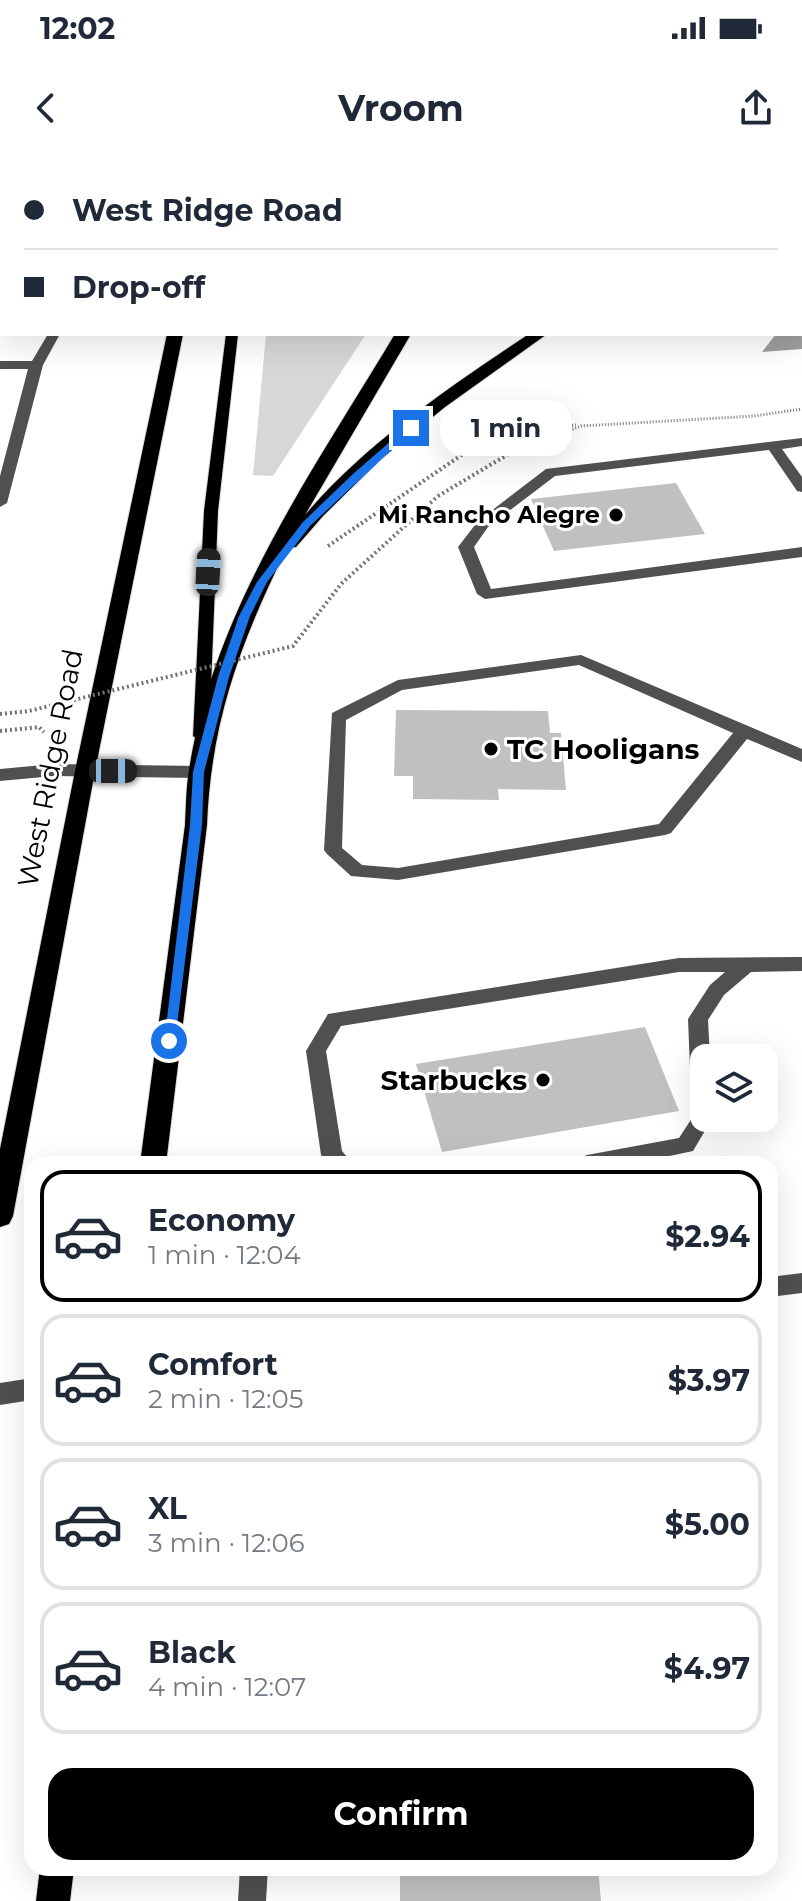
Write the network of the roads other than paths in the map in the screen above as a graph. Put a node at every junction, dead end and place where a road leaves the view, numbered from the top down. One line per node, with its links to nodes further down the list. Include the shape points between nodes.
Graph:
1 (53, 336): 7 (street)
2 (175, 336): 17 (highway, West Ridge Road)
3 (232, 336): 18 (main road, via 211,511)
4 (402, 336): 14 (highway, via 290,522)
5 (536, 336): 14 (highway, via 458,390 356,476 294,539)
6 (0, 365): 7 (street)
7 (36, 365): 10 (street)
8 (802, 442): 9 (street)
9 (773, 445): 11 (street); 13 (street, via 551,472 483,524 466,547 485,594)
10 (4, 474): 12 (street)
11 (802, 488)
12 (0, 503)
13 (802, 552)
14 (252, 598): 18 (highway)
15 (744, 731): 15 (street, via 581,660 398,685 338,717 333,850 357,871 398,874 665,829); 16 (street)
16 (802, 756)
17 (85, 771): 18 (street); 19 (street); 25 (highway, West Ridge Road)
18 (199, 772): 22 (highway)
19 (0, 775)
20 (802, 964): 21 (street)
21 (746, 965): 23 (street, via 679,965 335,1019 316,1051); 24 (street, via 717,990 698,1019 702,1119 686,1145)
22 (154, 1156)
23 (333, 1156)
24 (629, 1156)
25 (0, 1216)
26 (802, 1283): 27 (street)
27 (778, 1286)
28 (24, 1390): 29 (street)
29 (0, 1394)
30 (56, 1876): 32 (highway)
31 (254, 1876): 33 (street)
32 (53, 1901)
33 (252, 1901)

